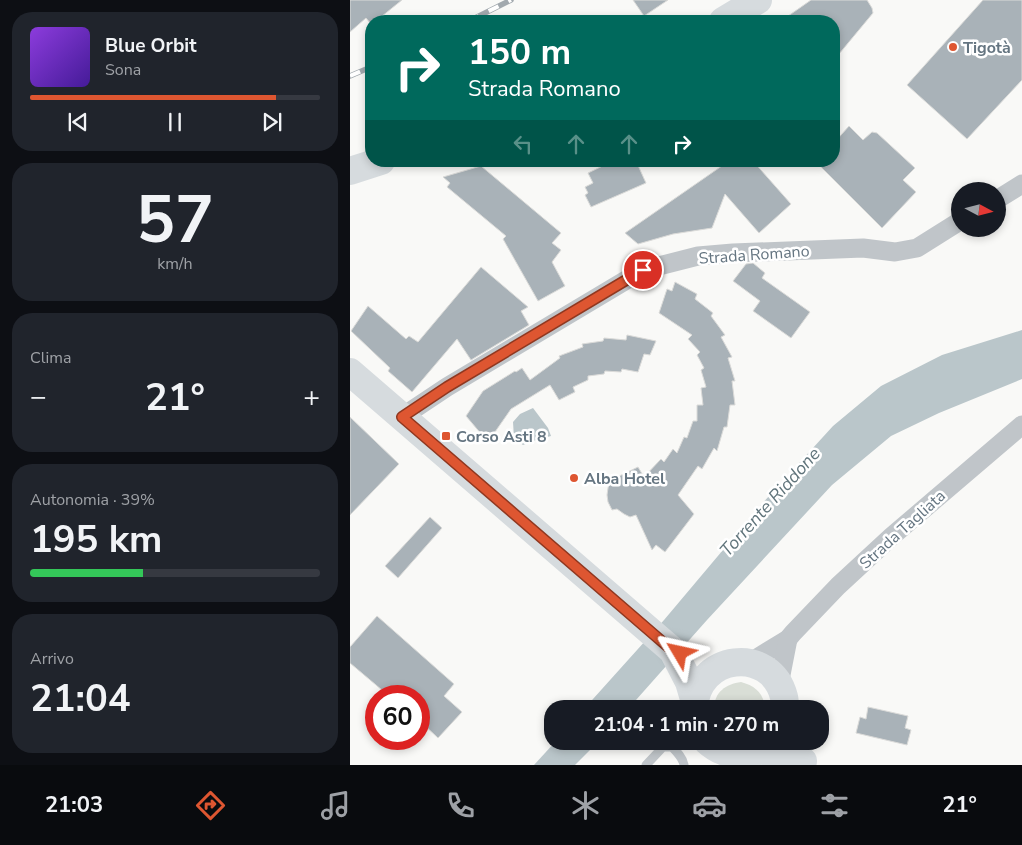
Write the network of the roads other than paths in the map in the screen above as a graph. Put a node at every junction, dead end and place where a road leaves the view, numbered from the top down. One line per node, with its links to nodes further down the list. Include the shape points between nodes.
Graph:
1 (758, 0): 2 (main road)
2 (733, 15)
3 (365, 159): 4 (main road)
4 (350, 162)
5 (365, 166): 6 (main road)
6 (350, 171)
7 (1022, 184): 8 (street)
8 (1006, 194)
9 (951, 227): 11 (street, Strada Romano, via 917,248 894,252 863,248 733,253 698,256 643,270)
10 (350, 372): 11 (main road)
11 (402, 417): 14 (main road)
12 (1022, 425): 13 (street, Strada Tagliata, via 890,537)
13 (788, 639): 15 (street, Strada Tagliata); 16 (street)
14 (677, 654): 15 (main road); 17 (main road)
15 (737, 664): 16 (main road, via 761,667 771,674); 18 (main road, via 714,670 704,678)
16 (782, 697)
17 (693, 700)
18 (695, 700)
19 (709, 750): 25 (main road)
20 (720, 750): 21 (main road, via 738,755)
21 (757, 752): 22 (main road)
22 (801, 756)
23 (646, 765): 24 (lane, via 663,747 672,747)
24 (684, 765)
25 (713, 765)

